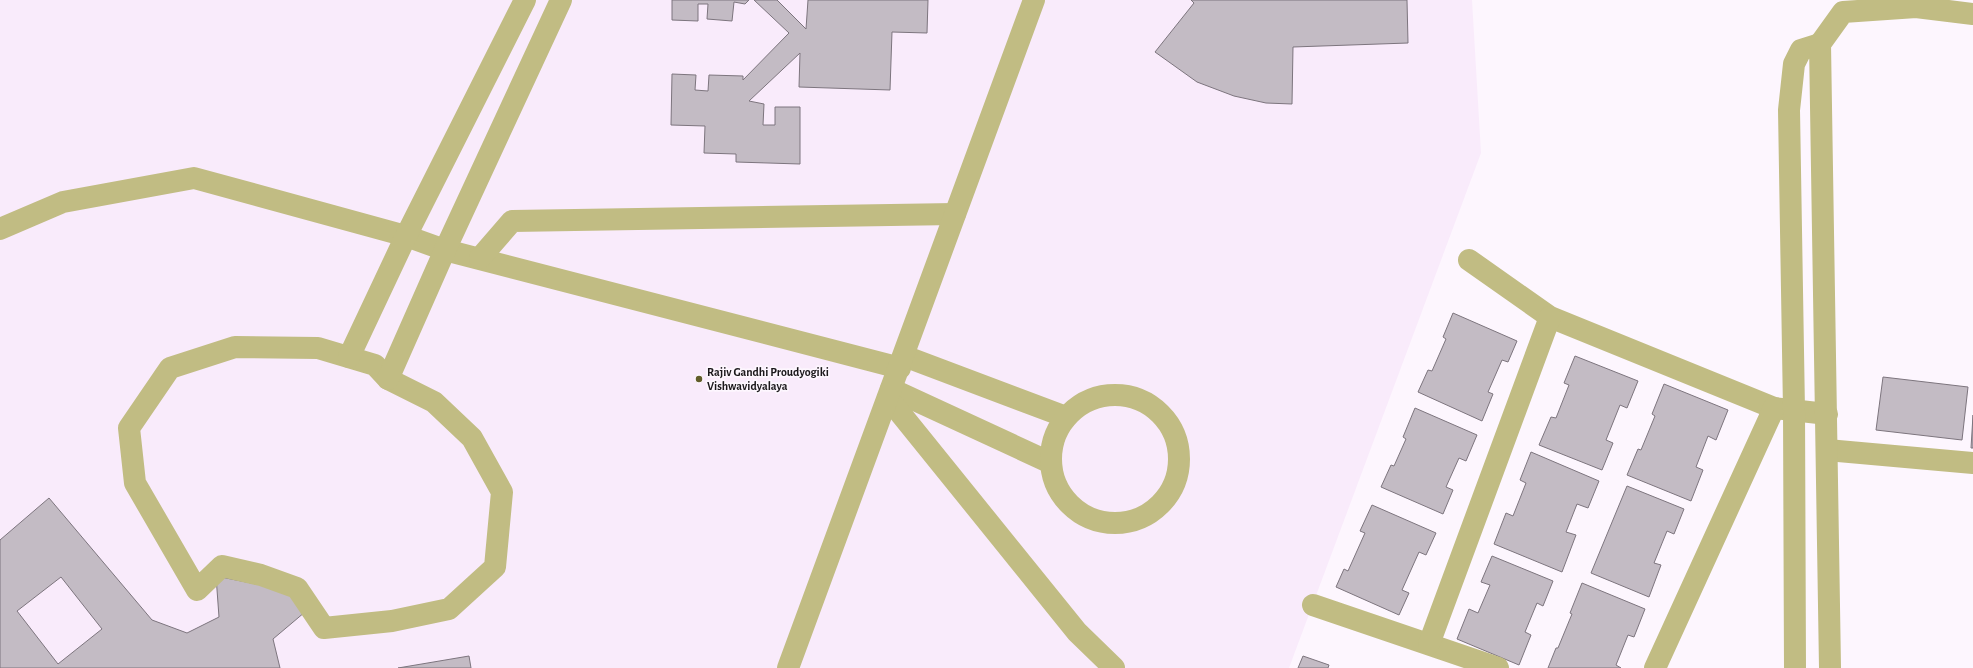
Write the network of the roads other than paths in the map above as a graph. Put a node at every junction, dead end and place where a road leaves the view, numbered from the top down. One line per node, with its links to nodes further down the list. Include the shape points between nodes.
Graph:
1 (526, 0): 8 (street)
2 (562, 0): 9 (street)
3 (1034, 0): 6 (street)
4 (1973, 14): 5 (street, via 1916,7 1843,12)
5 (1820, 44): 17 (street, via 1801,50 1794,64 1790,87); 18 (street)
6 (955, 214): 10 (street, via 512,221); 14 (street)
7 (0, 229): 8 (street, via 63,202 194,178)
8 (406, 236): 9 (street); 13 (street)
9 (445, 250): 10 (street); 15 (street)
10 (480, 258): 14 (street)
11 (1469, 260): 12 (street)
12 (1550, 317): 17 (street); 24 (street)
13 (349, 358): 15 (street, via 376,365); 15 (street, via 318,348 235,347 170,368 129,428 134,483 197,590 222,566 261,575 297,588 324,628 392,622 449,609 494,567 502,492 472,438 434,402)
14 (902, 362): 16 (street); 19 (street)
15 (388, 379)
16 (889, 394): 21 (street); 25 (street); 26 (street, via 1076,632)
17 (1784, 409): 18 (street); 28 (street); 29 (street)
18 (1827, 414): 20 (street)
19 (1066, 417): 21 (street, via 1052,447); 21 (street, via 1094,398 1110,395 1127,396 1143,401 1157,410 1176,438 1179,454 1173,486 1164,500 1152,511 1137,519 1104,522 1088,516 1062,495)
20 (1827, 450): 22 (street); 30 (street)
21 (1051, 463)
22 (1973, 463)
23 (1313, 605): 24 (street)
24 (1429, 644): 27 (street)
25 (788, 668)
26 (1114, 668)
27 (1498, 668)
28 (1655, 668)
29 (1795, 668)
30 (1830, 668)

